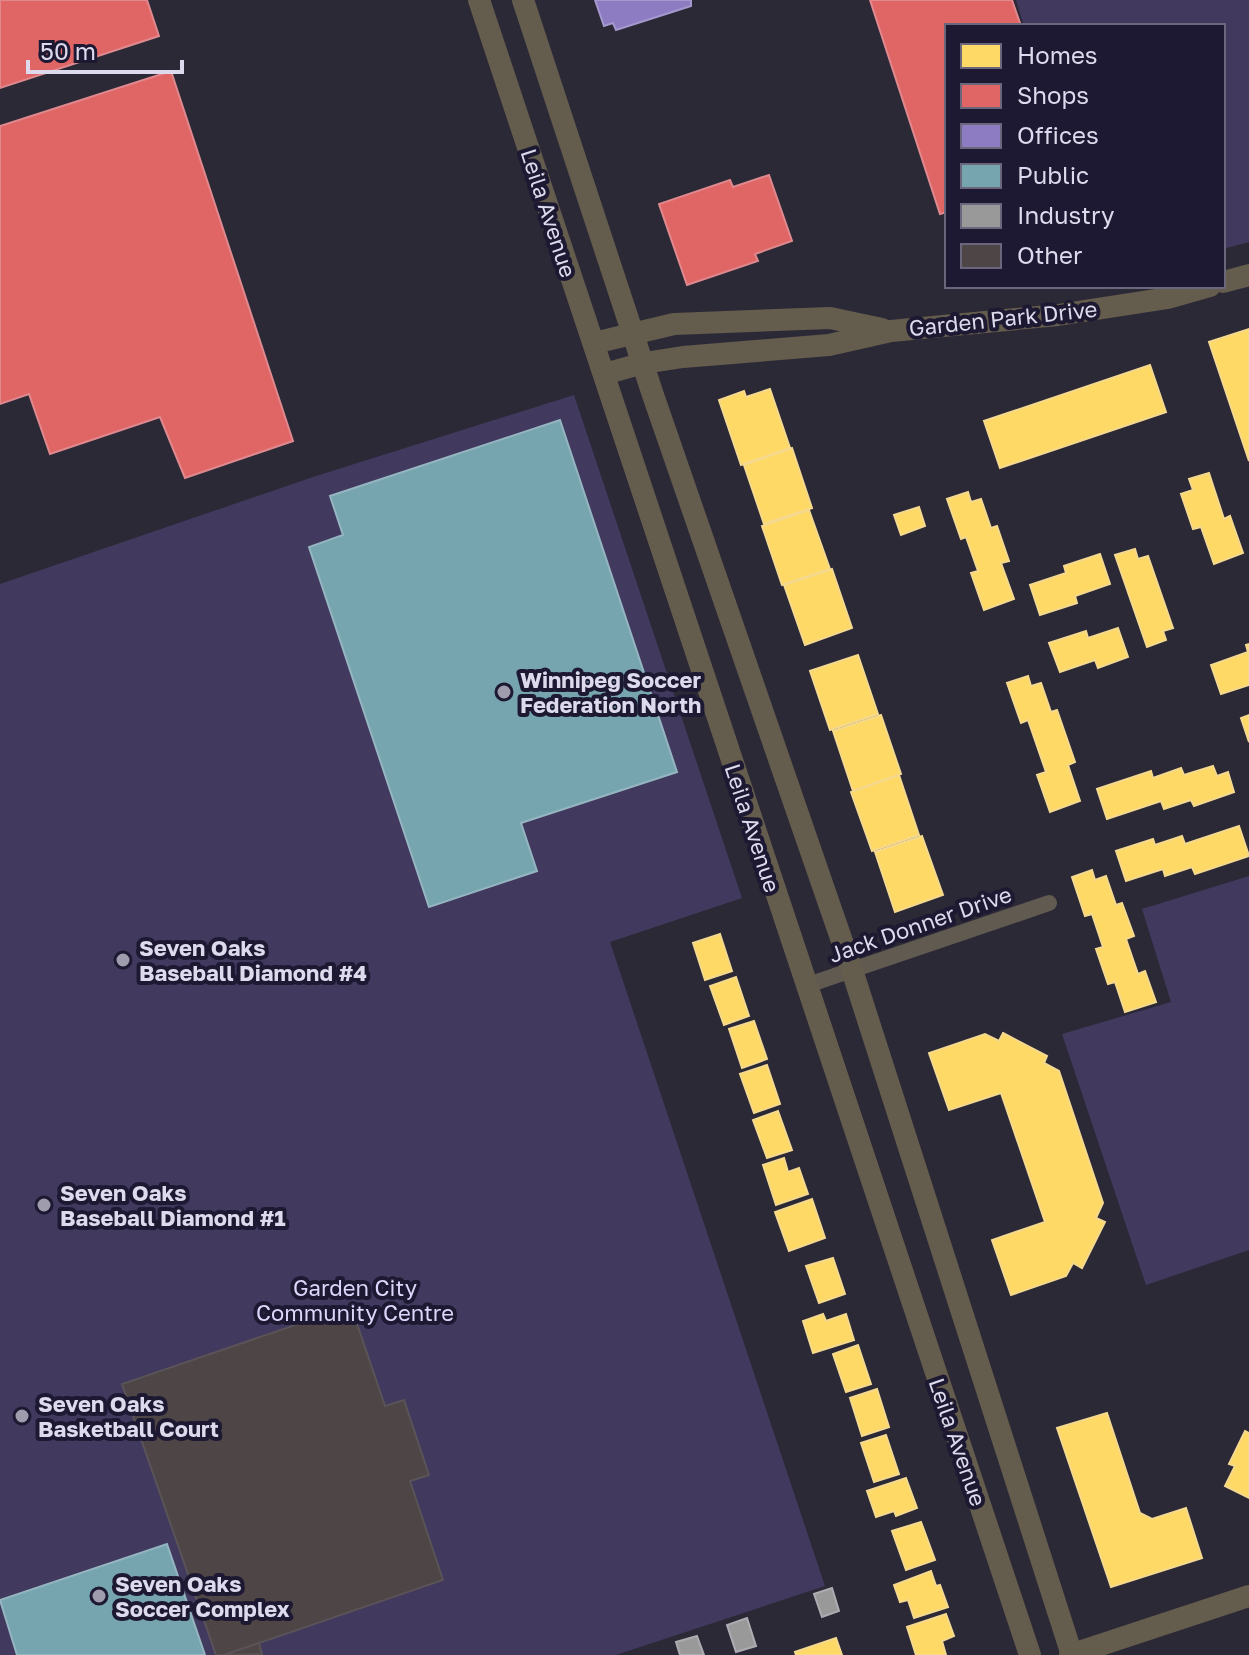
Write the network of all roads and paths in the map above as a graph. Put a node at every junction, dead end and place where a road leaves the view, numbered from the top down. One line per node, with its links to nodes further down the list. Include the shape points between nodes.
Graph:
1 (479, 0): 8 (main road, Leila Avenue)
2 (523, 0): 7 (main road, Leila Avenue)
3 (1249, 275): 4 (main road)
4 (1225, 281)
5 (1203, 288): 6 (main road, Garden Park Drive, via 1058,315)
6 (891, 331): 7 (main road, Garden Park Drive, via 830,318 674,324); 9 (main road, Garden Park Drive, via 829,345)
7 (634, 332): 8 (main road, Garden Park Drive); 9 (main road, Leila Avenue)
8 (594, 343): 10 (main road, Leila Avenue)
9 (644, 363): 10 (main road, Garden Park Drive); 12 (main road, Leila Avenue)
10 (604, 374): 13 (main road, Leila Avenue)
11 (1049, 903): 12 (street, Jack Donner Drive)
12 (852, 970): 13 (street, Jack Donner Drive); 16 (main road, Leila Avenue)
13 (805, 986): 15 (main road, Leila Avenue)
14 (1249, 1596): 16 (main road)
15 (1030, 1655)
16 (1071, 1655)

